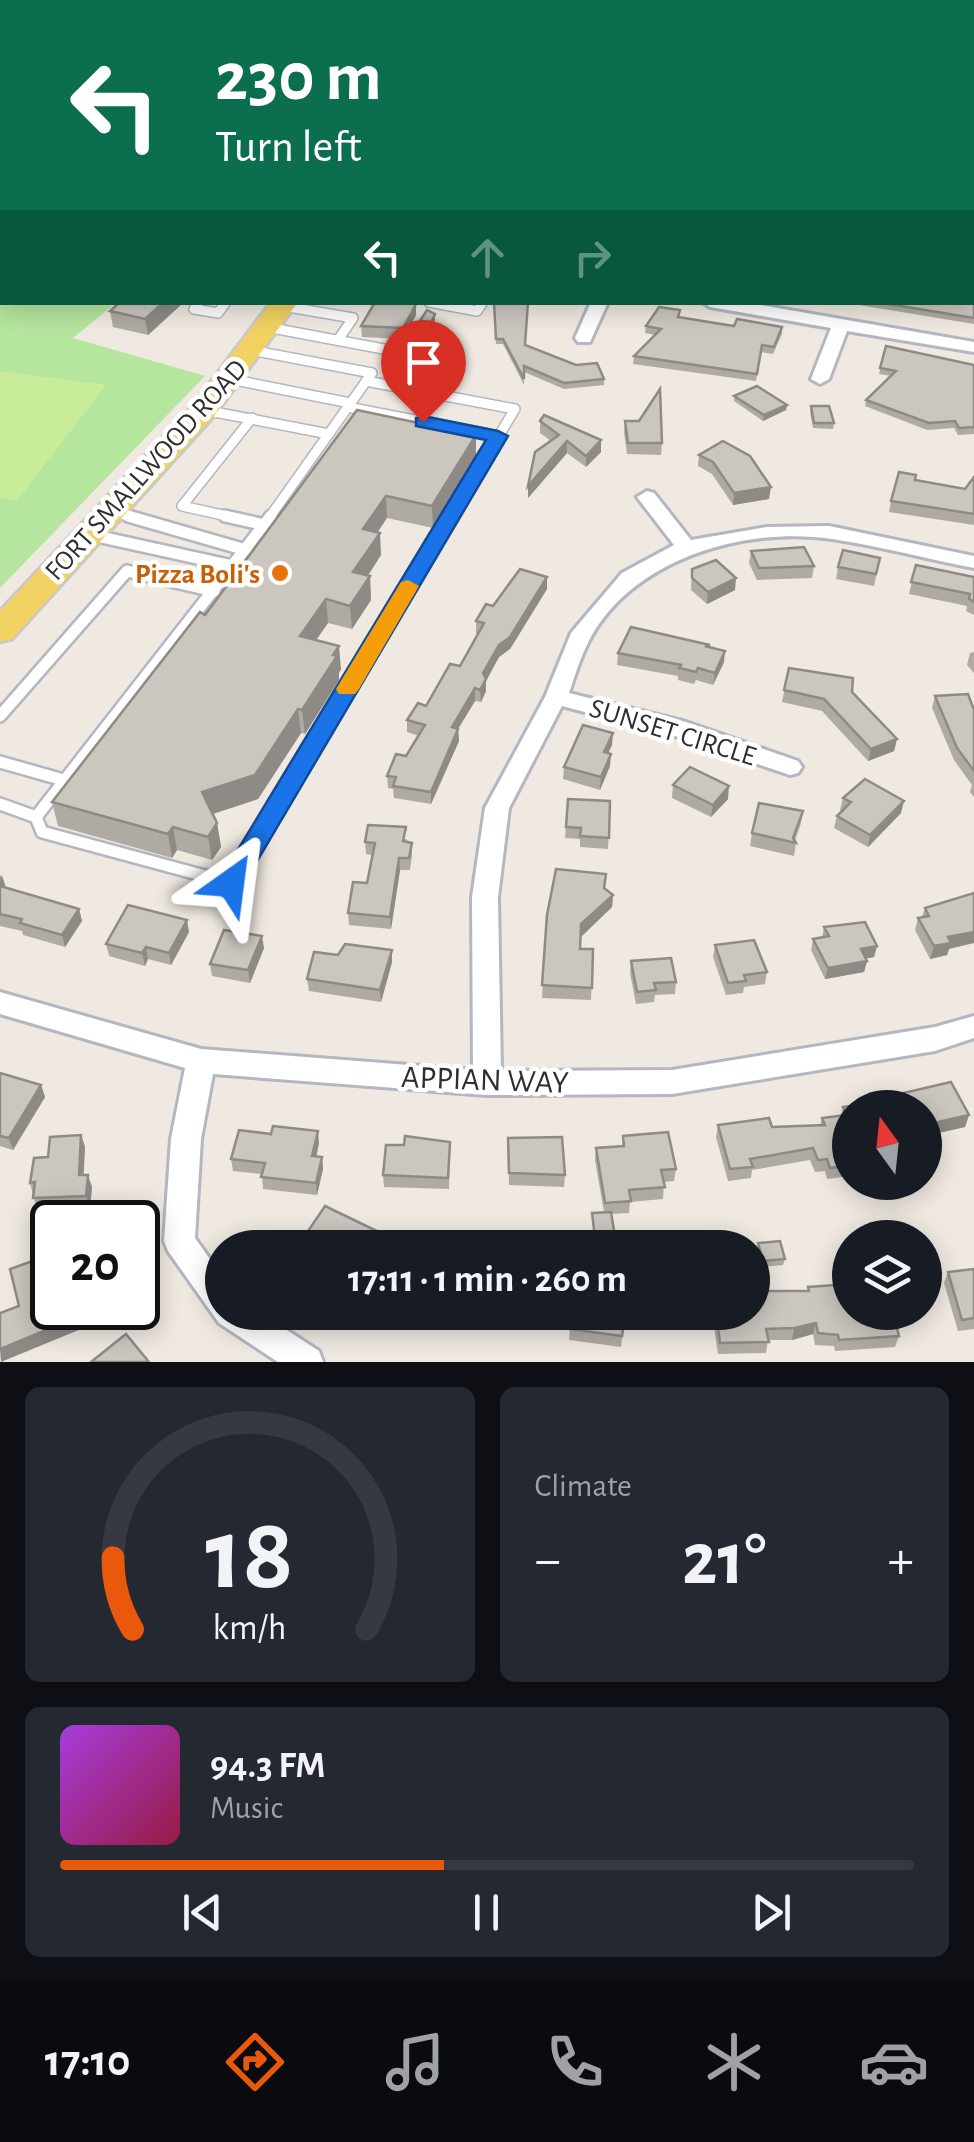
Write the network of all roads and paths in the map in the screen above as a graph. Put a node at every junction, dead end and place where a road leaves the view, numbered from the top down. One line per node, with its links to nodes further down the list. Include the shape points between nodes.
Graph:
1 (197, 305): 2 (lane, via 218,313)
2 (224, 305)
3 (445, 305): 4 (lane, via 478,311)
4 (481, 305)
5 (599, 305): 9 (street)
6 (728, 305): 8 (street)
7 (271, 321): 10 (lane); 10 (lane, via 353,318); 13 (main road, FORT SMALLWOOD ROAD); 15 (lane, via 372,372)
8 (842, 324): 11 (street); 14 (street)
9 (584, 338)
10 (338, 340): 12 (lane)
11 (974, 347)
12 (394, 351)
13 (230, 379): 16 (lane); 17 (main road, FORT SMALLWOOD ROAD)
14 (820, 379)
15 (366, 381): 16 (lane); 20 (lane, via 515,409)
16 (349, 405): 19 (lane); 20 (lane)
17 (204, 410): 18 (lane); 22 (main road, FORT SMALLWOOD ROAD)
18 (252, 418): 19 (lane); 23 (lane, via 182,506)
19 (328, 434): 23 (lane)
20 (498, 436): 36 (lane, via 231,883 42,832)
21 (647, 498): 24 (street)
22 (99, 523): 25 (lane); 27 (lane); 29 (main road, FORT SMALLWOOD ROAD)
23 (265, 525): 25 (lane)
24 (686, 547): 26 (street, via 767,533 829,532); 30 (street, via 629,578 579,638)
25 (246, 550): 27 (lane)
26 (974, 562)
27 (233, 566): 28 (lane)
28 (214, 590): 31 (lane, via 127,571); 34 (lane)
29 (0, 631)
30 (556, 697): 33 (street, SUNSET CIRCLE, via 678,728); 40 (street, via 497,808 486,897)
31 (0, 716)
32 (0, 762): 34 (lane)
33 (790, 767)
34 (68, 781): 36 (lane)
35 (0, 804): 36 (lane)
36 (36, 817)
37 (0, 1003): 39 (street, APPIAN WAY)
38 (974, 1027): 40 (street, APPIAN WAY, via 672,1082)
39 (202, 1061): 40 (street, APPIAN WAY); 41 (street, via 186,1139 179,1241)
40 (487, 1083)
41 (205, 1278)
42 (257, 1330): 43 (street)
43 (306, 1362)

